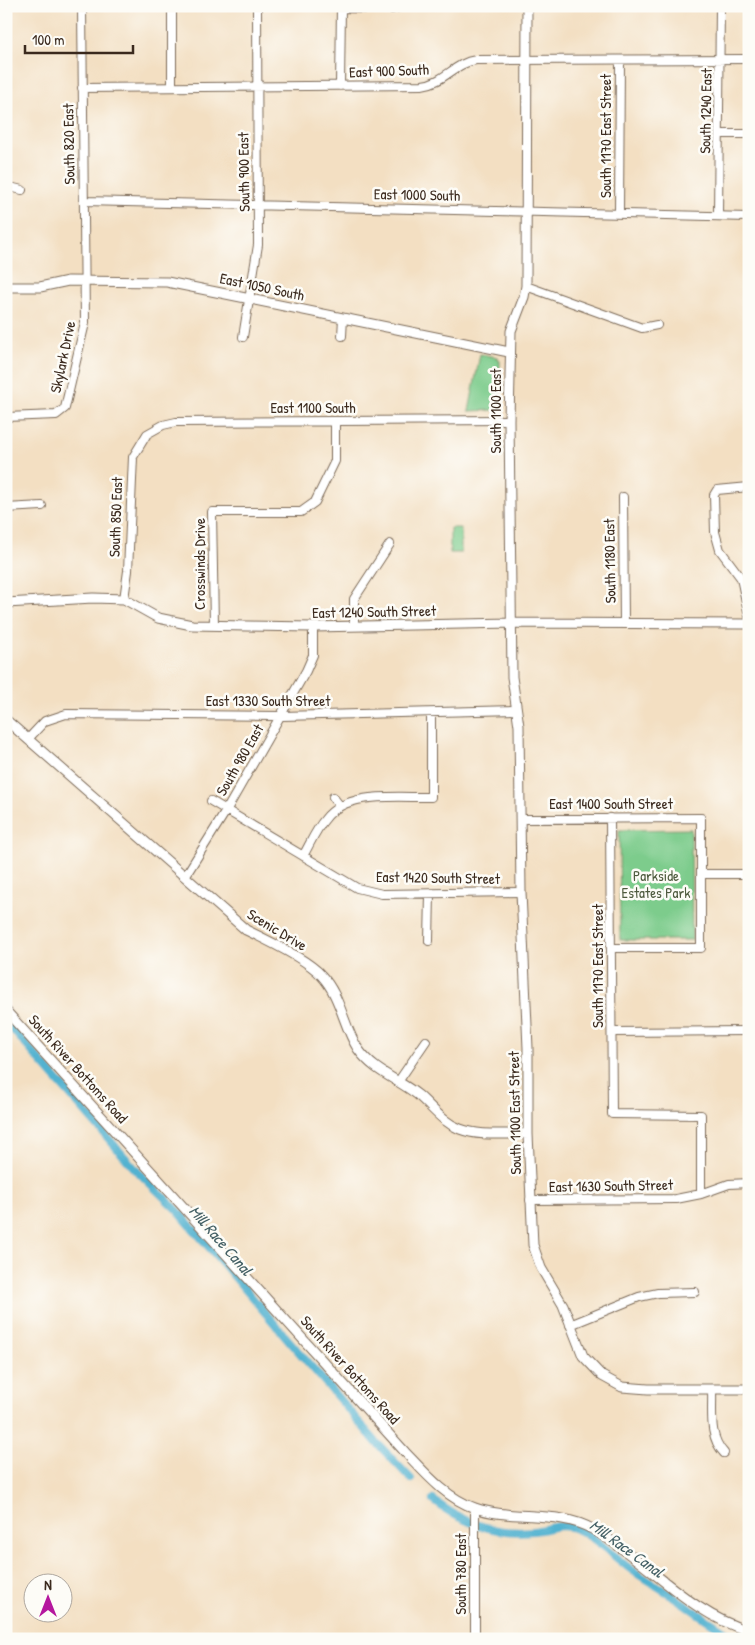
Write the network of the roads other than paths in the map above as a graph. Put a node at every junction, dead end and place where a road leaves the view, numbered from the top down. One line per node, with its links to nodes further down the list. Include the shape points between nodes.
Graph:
1 (82, 6): 15 (street, South 820 East)
2 (172, 6): 14 (street)
3 (256, 6): 12 (street, South 900 East)
4 (402, 6): 7 (street, via 392,9)
5 (527, 6): 8 (street, South 1100 East)
6 (720, 6): 9 (street, South 1240 East)
7 (341, 7): 13 (street)
8 (526, 59): 11 (street, East 900 South); 13 (street, East 900 South, via 470,61 430,84); 22 (street, South 1100 East)
9 (720, 59): 10 (street, East 900 South); 11 (street, East 900 South); 16 (street, South 1240 East)
10 (749, 59)
11 (620, 60): 23 (street, South 1170 East Street)
12 (256, 86): 13 (street, East 900 South); 14 (street, East 900 South); 21 (street, South 900 East)
13 (340, 86)
14 (172, 87): 15 (street, East 900 South)
15 (82, 88): 20 (street, South 820 East)
16 (720, 134): 17 (street); 24 (street, South 1240 East)
17 (749, 134)
18 (6, 186): 19 (street)
19 (22, 190)
20 (84, 201): 21 (street, East 1000 South); 26 (street, South 820 East)
21 (258, 205): 22 (street, East 1000 South); 29 (street, South 900 East, via 258,245)
22 (527, 211): 23 (street, East 1000 South); 27 (street, South 1100 East)
23 (619, 213): 24 (street, East 1000 South)
24 (718, 216): 25 (street, East 1000 South)
25 (749, 217)
26 (85, 281): 28 (street, East 1050 South); 29 (street, East 1050 South, via 167,282); 35 (street, Skylark Drive, via 85,329 65,408 56,415)
27 (526, 286): 31 (street, via 642,328); 34 (street, South 1100 East, via 511,331)
28 (6, 288)
29 (250, 299): 30 (street, East 1050 South); 33 (street, South 900 East)
30 (343, 318): 32 (street); 34 (street, East 1050 South)
31 (657, 325)
32 (342, 336)
33 (243, 337)
34 (510, 352): 36 (street, South 1100 East)
35 (6, 417)
36 (509, 420): 37 (street, East 1100 South); 47 (street, South 1100 East)
37 (335, 421): 38 (street, East 1100 South, via 176,422 157,427); 50 (street, Crosswinds Drive, via 335,461 315,502 301,512 212,512)
38 (143, 438): 44 (street, South 850 East, via 135,451 132,465)
39 (749, 488): 46 (street, via 718,490 714,495 715,532 720,550 742,578)
40 (623, 497): 48 (street, South 1180 East)
41 (42, 506): 42 (street)
42 (6, 508)
43 (390, 544): 51 (street, via 354,599)
44 (124, 599): 45 (street, East 1240 South Street); 50 (street, East 1240 South Street, via 158,618 175,623)
45 (6, 603)
46 (749, 616)
47 (512, 623): 48 (street, East 1240 South Street); 51 (street, East 1240 South Street); 53 (street, South 1100 East)
48 (624, 624): 49 (street, East 1240 South Street)
49 (749, 624)
50 (214, 625): 52 (street, East 1240 South Street)
51 (354, 626): 52 (street, East 1240 South Street)
52 (313, 627): 55 (street, South 980 East, via 313,655)
53 (516, 710): 54 (street, East 1330 South Street); 63 (street, South 1100 East)
54 (431, 713): 55 (street, East 1330 South Street); 60 (street, via 431,797 361,800)
55 (282, 716): 57 (street, East 1330 South Street, via 66,714 45,721); 61 (street, South 980 East)
56 (6, 720): 57 (street, Scenic Drive)
57 (28, 739): 67 (street, Scenic Drive)
58 (333, 797): 60 (street)
59 (211, 801): 61 (street, East 1420 South Street)
60 (340, 806): 64 (street, via 325,818)
61 (226, 811): 64 (street, East 1420 South Street); 67 (street, South 980 East)
62 (610, 818): 63 (street, East 1400 South Street); 65 (street, East 1400 South Street, via 701,818); 71 (street, South 1170 East Street)
63 (520, 819): 68 (street, South 1100 East Street)
64 (303, 856): 69 (street, East 1420 South Street, via 357,888 382,894)
65 (701, 874): 66 (street); 71 (street, via 701,948)
66 (749, 874)
67 (186, 875): 76 (street, Scenic Drive, via 246,930 279,946 320,973 338,1001 358,1049 369,1063)
68 (521, 892): 69 (street, East 1420 South Street); 77 (street, South 1100 East Street)
69 (430, 894): 70 (street)
70 (429, 941)
71 (612, 948): 74 (street, South 1170 East Street)
72 (6, 1011): 86 (street, South River Bottoms Road, via 405,1452 443,1489)
73 (749, 1031): 74 (street)
74 (612, 1032): 79 (street, South 1170 East Street, via 612,1114 701,1115)
75 (426, 1041): 76 (street)
76 (398, 1082): 77 (street, Scenic Drive, via 460,1129 480,1133)
77 (528, 1134): 80 (street, South 1100 East Street)
78 (749, 1183): 79 (street, East 1630 South Street, via 729,1184)
79 (701, 1194): 80 (street, East 1630 South Street, via 676,1199)
80 (530, 1200): 82 (street, South 1100 East Street, via 533,1245)
81 (695, 1292): 82 (street, via 658,1292)
82 (570, 1325): 84 (street, South 1100 East Street, via 583,1356 602,1376 622,1387)
83 (749, 1389): 84 (street)
84 (712, 1390): 85 (street, via 713,1436)
85 (724, 1453)
86 (475, 1508): 87 (street, South River Bottoms Road, via 562,1520 593,1529 702,1609 728,1624); 88 (street, South 780 East)
87 (749, 1631)
88 (475, 1639)

